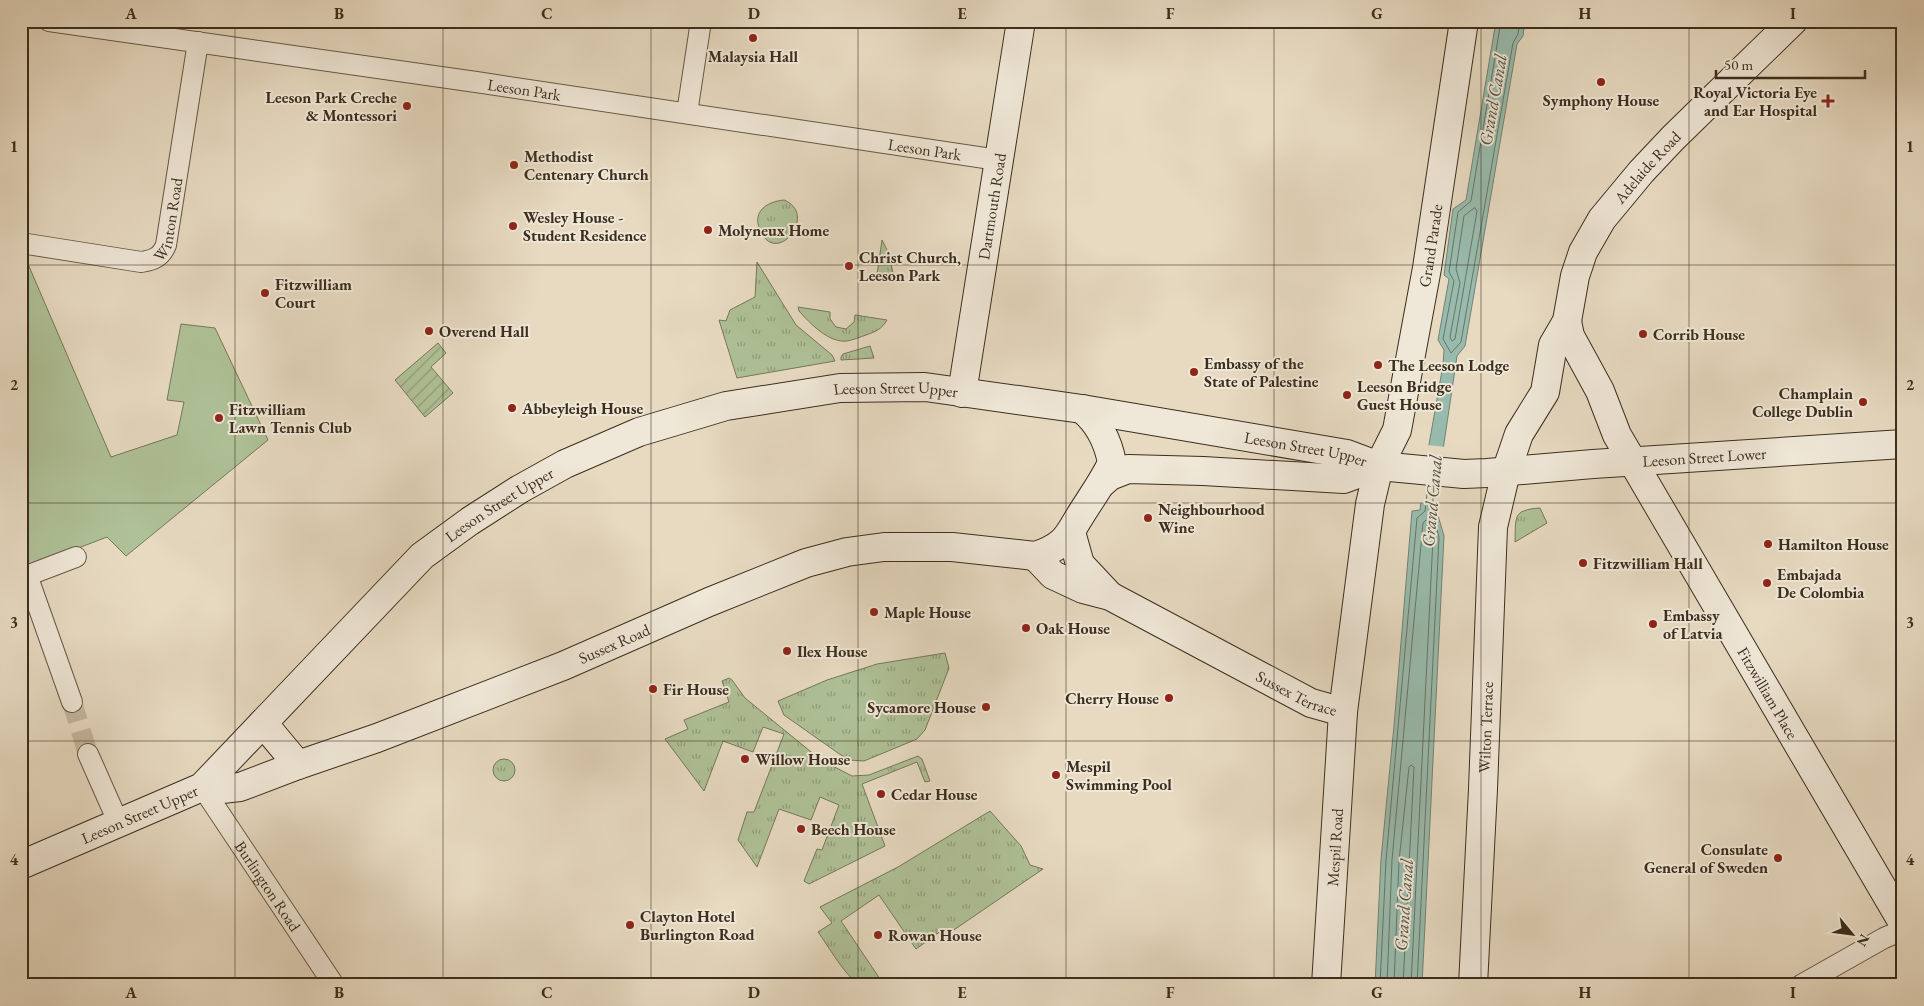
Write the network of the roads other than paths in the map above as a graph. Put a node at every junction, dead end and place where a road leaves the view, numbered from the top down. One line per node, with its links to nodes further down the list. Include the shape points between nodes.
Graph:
1 (49, 21): 6 (street, Leeson Park)
2 (701, 21): 7 (street)
3 (1021, 21): 8 (main road, Dartmouth Road)
4 (1464, 21): 17 (main road, Grand Parade, via 1428,268 1397,430)
5 (1793, 21): 10 (main road, Adelaide Road, via 1673,138 1602,219 1583,252 1574,276)
6 (198, 42): 7 (street, Leeson Park); 9 (street, Winton Road, via 166,245 158,258 141,262)
7 (686, 113): 8 (street, Leeson Park)
8 (998, 160): 13 (main road, Dartmouth Road)
9 (21, 243)
10 (1567, 321): 11 (main road, Adelaide Road, via 1570,336); 12 (main road, Adelaide Road, via 1553,345)
11 (1585, 365): 12 (main road, Adelaide Road); 16 (main road, Adelaide Road, via 1600,391 1617,435)
12 (1545, 392): 19 (main road, Adelaide Road, via 1518,434)
13 (962, 393): 14 (main road, Leeson Street Upper); 28 (main road, Leeson Street Upper, via 926,387 840,388 726,406 640,432 565,464 470,520 422,556)
14 (1082, 409): 17 (main road, Leeson Street Upper, via 1346,454); 20 (main road, Leeson Street Upper, via 1093,418 1106,438 1110,452 1112,463)
15 (1903, 444): 16 (main road, Leeson Street Lower)
16 (1634, 462): 19 (main road, Leeson Street Lower); 34 (main road, Fitzwilliam Place)
17 (1380, 466): 18 (main road, Leeson Street Upper); 20 (main road, Leeson Street Upper, via 1344,479 1128,469); 27 (main road, Sussex Terrace, via 1370,504)
18 (1407, 469): 19 (main road, Leeson Street Lower)
19 (1486, 473): 38 (main road, Wilton Terrace, via 1494,527)
20 (1102, 483): 21 (main road, Leeson Street Upper)
21 (1071, 532): 22 (main road, Leeson Street Upper, via 1063,542); 25 (main road, Sussex Terrace, via 1080,564)
22 (1035, 556): 25 (main road, Sussex Terrace, via 1053,575 1083,589); 30 (main road, Sussex Road, via 952,547 884,547 847,552 806,563 563,666)
23 (76, 557): 24 (street)
24 (24, 576): 26 (street)
25 (1110, 596): 27 (main road, Sussex Terrace, via 1311,703)
26 (72, 702)
27 (1344, 712): 37 (main road, Mespil Road)
28 (262, 723): 30 (main road); 31 (main road, Leeson Street Upper)
29 (88, 754): 32 (street)
30 (298, 765): 31 (main road, Sussex Road, via 240,787 222,790)
31 (202, 787): 32 (main road, Leeson Street Upper); 36 (street, Burlington Road)
32 (119, 824): 33 (main road, Leeson Street Upper)
33 (21, 865)
34 (1903, 923)
35 (1903, 930): 39 (street)
36 (334, 985)
37 (1326, 985)
38 (1473, 985)
39 (1801, 985)

